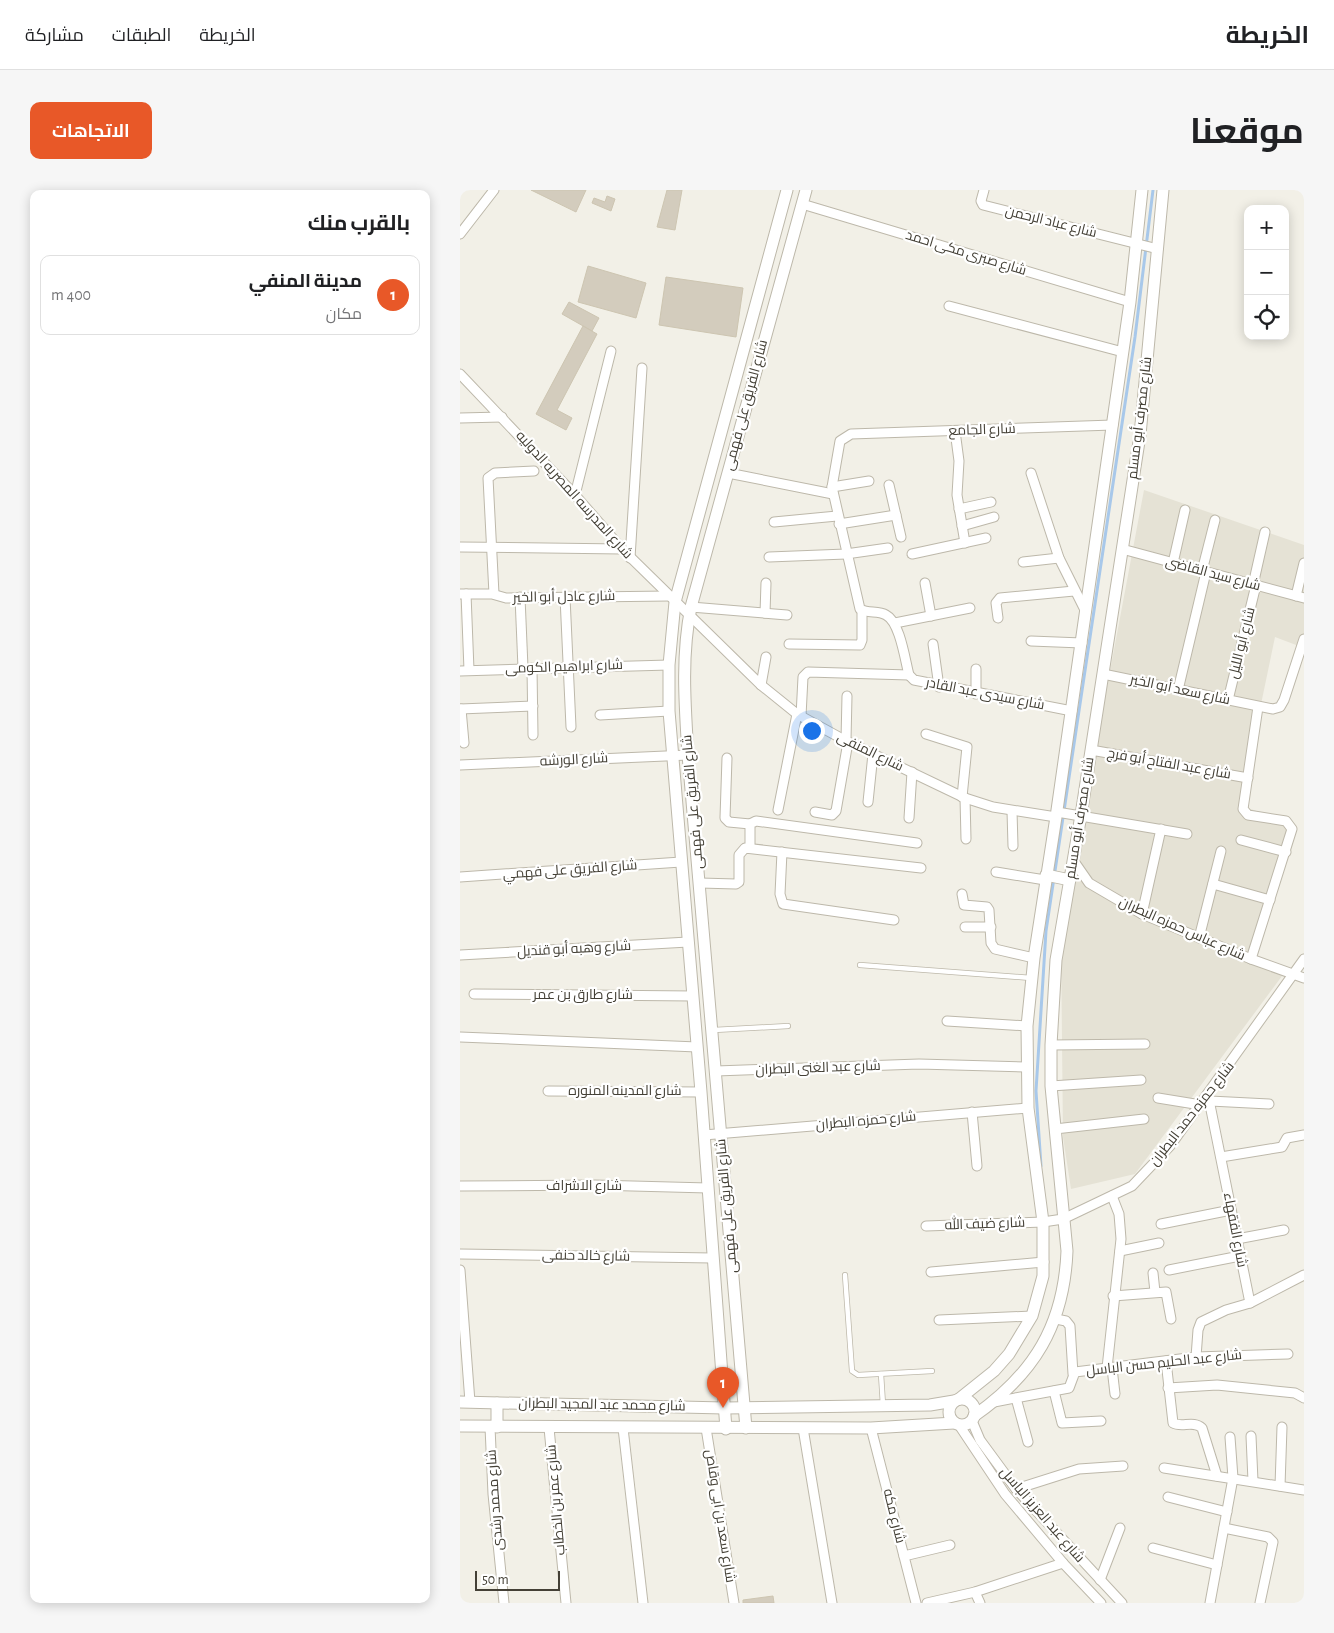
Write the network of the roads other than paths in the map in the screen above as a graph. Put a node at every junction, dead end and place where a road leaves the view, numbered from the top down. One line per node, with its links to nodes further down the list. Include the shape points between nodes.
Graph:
1 (494, 190): 8 (street)
2 (787, 190): 64 (street, شارع الفريق على فهمى)
3 (806, 190): 7 (street, شارع الفريق على فهمى)
4 (984, 190): 9 (street, شارع عباد الرحمن, via 980,201 983,205)
5 (1142, 190): 9 (street, شارع مصرف أبو مسلم)
6 (1163, 190): 10 (street, شارع مصرف أبو مسلم)
7 (802, 204): 11 (street, شارع صبرى مكى احمد); 22 (street, شارع الفريق على فهمى)
8 (460, 234)
9 (1136, 243): 10 (street); 11 (street, شارع مصرف أبو مسلم)
10 (1158, 248): 45 (street, شارع مصرف أبو مسلم, via 1140,435)
11 (1130, 302): 14 (street, شارع مصرف أبو مسلم)
12 (949, 306): 14 (street)
13 (611, 351): 27 (street)
14 (1122, 352): 19 (street, شارع مصرف أبو مسلم)
15 (642, 368): 49 (street)
16 (460, 374): 17 (street, شارع المدرسه المصريه الدوليه)
17 (502, 417): 18 (street); 27 (street, شارع المدرسه المصريه الدوليه)
18 (460, 418)
19 (1113, 425): 20 (street, شارع الجامع); 68 (street, شارع مصرف أبو مسلم)
20 (955, 431): 26 (street, شارع الجامع, via 851,434 840,441); 29 (street)
21 (534, 471): 42 (street, via 495,473 488,478)
22 (728, 473): 26 (street); 66 (street, شارع الفريق على فهمى)
23 (1031, 473): 50 (street)
24 (869, 481): 26 (street)
25 (889, 485): 31 (street)
26 (832, 491): 33 (street)
27 (575, 496): 44 (street, شارع المدرسه المصريه الدوليه)
28 (991, 502): 29 (street)
29 (960, 509): 36 (street)
30 (1185, 510): 52 (street)
31 (896, 515): 33 (street); 38 (street)
32 (994, 517): 36 (street)
33 (838, 520): 35 (street); 46 (street)
34 (1215, 520): 54 (street)
35 (774, 522)
36 (962, 526): 40 (street)
37 (1265, 532): 57 (street, شارع أبو الليل)
38 (901, 537)
39 (986, 538): 40 (street)
40 (965, 543): 47 (street)
41 (460, 547): 42 (street)
42 (492, 547): 44 (street); 60 (street)
43 (888, 548): 46 (street)
44 (622, 549): 49 (street, شارع المدرسه المصريه الدوليه)
45 (1122, 549): 52 (street, شارع سيد القاضى); 86 (street, شارع مصرف أبو مسلم)
46 (846, 554): 48 (street); 67 (street)
47 (912, 554)
48 (769, 557)
49 (630, 558): 64 (street, شارع المدرسه المصريه الدوليه)
50 (1059, 558): 51 (street); 58 (street)
51 (1023, 562)
52 (1173, 563): 54 (street, شارع سيد القاضى)
53 (1304, 563): 62 (street)
54 (1204, 571): 57 (street, شارع سيد القاضى); 90 (street)
55 (766, 583): 69 (street)
56 (925, 583): 71 (street)
57 (1254, 585): 62 (street, شارع سيد القاضى); 93 (street, شارع أبو الليل)
58 (1074, 591): 68 (street); 72 (street, via 1000,598 996,603)
59 (463, 594): 60 (street, شارع عادل أبو الخير); 85 (street)
60 (494, 594): 63 (street, شارع عادل أبو الخير, via 503,598)
61 (565, 597): 63 (street, شارع عادل أبو الخير); 64 (street, شارع عادل أبو الخير); 82 (street)
62 (1300, 597)
63 (520, 598): 83 (street)
64 (672, 599): 66 (street, شارع المدرسه المصريه الدوليه); 81 (street, شارع الفريق على فهمى)
65 (970, 608): 71 (street)
66 (690, 611): 69 (street); 88 (street, شارع المنفى); 108 (street, شارع الفريق على فهمى, via 684,693)
67 (862, 611): 73 (street, via 881,612); 77 (street, via 860,645)
68 (1086, 612): 76 (street, شارع مصرف أبو مسلم)
69 (765, 613): 70 (street)
70 (787, 615)
71 (931, 616): 73 (street)
72 (998, 618)
73 (895, 623): 87 (street, شارع سيدى عبد القادر)
74 (1304, 639): 80 (street)
75 (1031, 640): 76 (street)
76 (1082, 643): 98 (street, شارع مصرف أبو مسلم)
77 (789, 644)
78 (933, 644): 89 (street)
79 (766, 657): 88 (street)
80 (1300, 664): 95 (street, شارع سعد أبو الخير, via 1280,707 1273,710)
81 (668, 665): 82 (street, شارع ابراهيم الكومى); 97 (street, شارع الفريق على فهمى)
82 (568, 666): 83 (street, شارع ابراهيم الكومى); 101 (street)
83 (528, 668): 85 (street, شارع ابراهيم الكومى); 94 (street)
84 (976, 669): 91 (street)
85 (465, 670)
86 (1103, 674): 90 (street, شارع سعد أبو الخير); 106 (street, شارع مصرف أبو مسلم)
87 (909, 676): 89 (street, شارع سيدى عبد القادر); 100 (street, via 808,672 803,677)
88 (761, 685): 100 (street, شارع المنفى)
89 (939, 687): 91 (street, شارع سيدى عبد القادر)
90 (1178, 690): 93 (street, شارع سعد أبو الخير)
91 (976, 694): 98 (street, شارع سيدى عبد القادر)
92 (847, 696): 104 (street)
93 (1228, 700): 95 (street, شارع سعد أبو الخير)
94 (533, 706): 96 (street); 103 (street)
95 (1258, 707): 113 (street)
96 (461, 709): 105 (street)
97 (669, 711): 99 (street); 109 (street, شارع الفريق على فهمى)
98 (1072, 711): 119 (street, شارع مصرف أبو مسلم)
99 (600, 715)
100 (799, 715): 104 (street, شارع المنفى); 116 (street)
101 (571, 727)
102 (926, 734): 114 (street, via 967,747)
103 (533, 735)
104 (847, 741): 107 (street, شارع المنفى); 118 (street, via 836,812 832,815)
105 (464, 743)
106 (1092, 750): 113 (street, شارع عبد الفتاح أبو فرج); 120 (street, شارع مصرف أبو مسلم)
107 (873, 754): 112 (street, شارع المنفى); 115 (street)
108 (688, 755): 109 (street, شارع الورشه); 140 (street, شارع الفريق على فهمى)
109 (672, 756): 111 (street, شارع الورشه); 134 (street, شارع الفريق على فهمى)
110 (727, 758): 122 (street, via 725,818 729,822)
111 (460, 766)
112 (912, 772): 114 (street, شارع المنفى); 121 (street)
113 (1248, 778): 132 (street, via 1243,805 1245,813 1286,821 1292,834)
114 (964, 798): 117 (street, شارع المنفى); 125 (street)
115 (868, 802)
116 (778, 810)
117 (1012, 811): 119 (street, شارع المنفى); 128 (street)
118 (815, 812)
119 (1057, 814): 120 (street, شارع المنفى); 138 (street, شارع مصرف أبو مسلم)
120 (1082, 815): 123 (street, شارع المنفى); 133 (street, شارع مصرف أبو مسلم)
121 (909, 818)
122 (750, 824): 127 (street, via 756,821); 129 (street)
123 (1160, 829): 124 (street, شارع المنفى); 145 (street)
124 (1187, 834)
125 (966, 839)
126 (1241, 840): 132 (street)
127 (917, 843)
128 (1013, 846)
129 (750, 848): 131 (street); 140 (street, via 741,851 736,884)
130 (1221, 851): 141 (street)
131 (782, 852): 135 (street); 146 (street, via 780,894 783,904)
132 (1286, 852): 144 (street)
133 (1073, 860): 139 (street, شارع مصرف أبو مسلم); 145 (street, شارع عباس حمزه البطران, via 1088,883)
134 (681, 862): 137 (street, شارع الفريق على فهمي); 142 (street, شارع الفريق على فهمى)
135 (921, 868)
136 (996, 872): 138 (street)
137 (460, 877)
138 (1046, 878): 139 (street); 152 (street, شارع مصرف أبو مسلم)
139 (1070, 880): 167 (street, شارع مصرف أبو مسلم, via 1056,960)
140 (700, 884): 142 (street); 164 (street, شارع الفريق على فهمى)
141 (1213, 884): 144 (street); 149 (street)
142 (683, 886): 150 (street, شارع الفريق على فهمى)
143 (962, 894): 147 (street, via 964,905 989,910)
144 (1270, 900): 153 (street)
145 (1142, 914): 149 (street, شارع عباس حمزه البطران)
146 (894, 920)
147 (991, 927): 148 (street); 152 (street, via 991,943 996,949)
148 (965, 928)
149 (1199, 938): 153 (street, شارع عباس حمزه البطران)
150 (688, 942): 151 (street, شارع وهبه أبو قنديل); 160 (street, شارع الفريق على فهمى)
151 (460, 956)
152 (1034, 958): 157 (street, شارع مصرف أبو مسلم)
153 (1250, 959): 156 (street, شارع عباس حمزه البطران)
154 (1304, 959): 156 (street, شارع حمزه حمد البطران)
155 (860, 965): 157 (lane)
156 (1293, 974): 158 (street, شارع عباس حمزه البطران); 176 (street, شارع حمزه حمد البطران)
157 (1032, 978): 163 (street, شارع مصرف أبو مسلم)
158 (1304, 978)
159 (474, 994): 160 (street, شارع طارق بن عمر)
160 (693, 996): 168 (street, شارع الفريق على فهمى)
161 (946, 1021): 163 (street)
162 (788, 1026): 164 (lane)
163 (1027, 1026): 169 (street, شارع مصرف أبو مسلم)
164 (712, 1030): 170 (street, شارع الفريق على فهمى)
165 (460, 1037): 168 (street)
166 (1145, 1044): 167 (street)
167 (1050, 1045): 172 (street, شارع مصرف أبو مسلم)
168 (697, 1047): 174 (street, شارع الفريق على فهمى)
169 (1026, 1068): 170 (street, شارع عبد الغنى البطران, via 920,1064); 178 (street, شارع مصرف أبو مسلم)
170 (716, 1071): 182 (street, شارع الفريق على فهمى)
171 (1141, 1080): 172 (street)
172 (1051, 1086): 181 (street, شارع مصرف أبو مسلم)
173 (548, 1091): 174 (street, شارع المدينه المنوره)
174 (701, 1092): 183 (street, شارع الفريق على فهمى)
175 (1158, 1098): 176 (street)
176 (1206, 1100): 177 (street); 185 (street, شارع الفقهاء); 189 (street, شارع حمزه حمد البطران, via 1153,1166 1132,1186)
177 (1269, 1104)
178 (1028, 1108): 179 (street, شارع حمزه البطران); 192 (street, شارع مصرف أبو مسلم)
179 (972, 1112): 182 (street, شارع حمزه البطران); 186 (street)
180 (1144, 1119): 181 (street)
181 (1055, 1129): 191 (street, شارع مصرف أبو مسلم)
182 (721, 1134): 183 (street, شارع حمزه البطران); 234 (street, شارع الفريق على فهمى)
183 (704, 1135): 188 (street, شارع الفريق على فهمى)
184 (1304, 1135): 185 (street, via 1287,1138 1282,1147)
185 (1221, 1157): 190 (street, شارع الفقهاء)
186 (977, 1166)
187 (460, 1186): 188 (street, شارع الاشراف)
188 (708, 1188): 201 (street, شارع الفريق على فهمى)
189 (1112, 1196): 191 (street, شارع حمزه حمد البطران); 198 (street, via 1121,1227)
190 (1231, 1210): 193 (street); 196 (street, شارع الفقهاء)
191 (1063, 1219): 192 (street, شارع حمزه حمد البطران); 213 (street, شارع مصرف أبو مسلم, via 1066,1274)
192 (1043, 1222): 194 (street, شارع ضيف الله); 202 (street, شارع مصرف أبو مسلم)
193 (1161, 1224)
194 (926, 1226)
195 (1284, 1230): 196 (street)
196 (1237, 1239): 200 (street, شارع الفقهاء)
197 (1159, 1243): 198 (street)
198 (1120, 1251): 210 (street)
199 (460, 1254): 201 (street, شارع خالد حنفى)
200 (1240, 1256): 204 (street); 211 (street, شارع الفقهاء)
201 (712, 1258): 233 (street, شارع الفريق على فهمى)
202 (1044, 1262): 205 (street); 212 (street, شارع مصرف أبو مسلم, via 1041,1290)
203 (460, 1270): 229 (street)
204 (1169, 1270)
205 (931, 1272)
206 (1153, 1273): 209 (street)
207 (1304, 1274): 211 (street)
208 (845, 1275): 221 (lane, via 850,1367 858,1375)
209 (1155, 1292): 210 (street); 214 (street, via 1167,1292)
210 (1113, 1296): 219 (street)
211 (1250, 1303): 217 (street, via 1201,1322)
212 (1032, 1316): 215 (street); 228 (street, شارع مصرف أبو مسلم, via 1004,1360 977,1386)
213 (1056, 1319): 222 (street, via 1066,1321 1070,1326); 230 (street, شارع مصرف أبو مسلم, via 1032,1362)
214 (1171, 1319)
215 (939, 1320)
216 (1288, 1354): 217 (street, شارع عبد الحليم حسن الباسل)
217 (1196, 1357): 218 (street, شارع عبد الحليم حسن الباسل)
218 (1166, 1361): 219 (street, شارع عبد الحليم حسن الباسل); 223 (street)
219 (1110, 1368): 222 (street, شارع عبد الحليم حسن الباسل); 225 (street)
220 (932, 1371): 221 (lane)
221 (881, 1374): 232 (lane)
222 (1073, 1374): 224 (street, شارع عبد الحليم حسن الباسل, via 1069,1388)
223 (1168, 1388): 227 (street, via 1217,1385 1295,1393); 253 (street, via 1172,1419 1177,1425 1196,1424 1202,1428)
224 (1054, 1392): 226 (street, شارع عبد الحليم حسن الباسل); 236 (street, via 1062,1424)
225 (1115, 1394)
226 (1016, 1398): 230 (street, شارع عبد الحليم حسن الباسل); 250 (street)
227 (1304, 1398)
228 (956, 1400): 232 (street, شارع محمد عبد المجيد البطران, via 930,1405); 235 (street, via 970,1401 974,1405); 237 (street, via 949,1409)
229 (465, 1402): 231 (street, شارع محمد عبد المجيد البطران)
230 (994, 1402): 235 (street, شارع مصرف أبو مسلم)
231 (497, 1403): 233 (street, شارع محمد عبد المجيد البطران); 239 (street)
232 (883, 1406): 234 (street, شارع محمد عبد المجيد البطران)
233 (724, 1408): 234 (street, شارع محمد عبد المجيد البطران); 247 (street, شارع الفريق على فهمى)
234 (744, 1408): 244 (street, شارع الفريق على فهمى)
235 (973, 1419): 237 (street); 257 (street, شارع عبد العزيز الباسل, via 980,1440)
236 (1101, 1422)
237 (956, 1424): 246 (street, شارع محمد عبد المجيد البطران); 266 (street, شارع عبد العزيز الباسل, via 1005,1494)
238 (460, 1426): 239 (street, شارع محمد عبد المجيد البطران)
239 (494, 1427): 241 (street, شارع محمد عبد المجيد البطران); 270 (street, شارع محمد رشدى, via 493,1494)
240 (1282, 1427): 256 (street)
241 (549, 1428): 242 (street, شارع محمد عبد المجيد البطران); 271 (street, شارع عمر بن الخطاب)
242 (624, 1428): 243 (street, شارع محمد عبد المجيد البطران); 272 (street)
243 (706, 1428): 247 (street, شارع محمد عبد المجيد البطران); 273 (street, شارع سعد بن ابى وقاص)
244 (746, 1428): 245 (street, شارع محمد عبد المجيد البطران); 247 (street, شارع محمد عبد المجيد البطران)
245 (803, 1428): 246 (street, شارع محمد عبد المجيد البطران); 274 (street)
246 (871, 1428): 265 (street, شارع مكه)
247 (726, 1429)
248 (1251, 1436): 255 (street)
249 (1230, 1437): 254 (street)
250 (1028, 1442)
251 (1123, 1466): 257 (street, via 1079,1469)
252 (1164, 1468): 253 (street)
253 (1216, 1476): 254 (street)
254 (1233, 1478): 255 (street); 260 (street)
255 (1252, 1481): 256 (street)
256 (1280, 1486): 258 (street)
257 (1016, 1489): 268 (street, شارع عبد العزيز الباسل)
258 (1304, 1490)
259 (1168, 1497): 260 (street)
260 (1227, 1512): 262 (street)
261 (1120, 1528): 268 (street)
262 (1224, 1528): 267 (street); 281 (street, via 1268,1537 1273,1542)
263 (950, 1545): 265 (street)
264 (1153, 1548): 267 (street)
265 (904, 1556): 275 (street, شارع مكه)
266 (1064, 1563): 269 (street); 278 (street, شارع عبد العزيز الباسل)
267 (1217, 1565): 280 (street)
268 (1100, 1580): 279 (street, شارع عبد العزيز الباسل)
269 (975, 1592): 276 (street); 277 (street)
270 (504, 1603)
271 (566, 1603)
272 (643, 1603)
273 (734, 1603)
274 (832, 1603)
275 (916, 1603)
276 (927, 1603)
277 (980, 1603)
278 (1100, 1603)
279 (1122, 1603)
280 (1210, 1603)
281 (1260, 1603)

